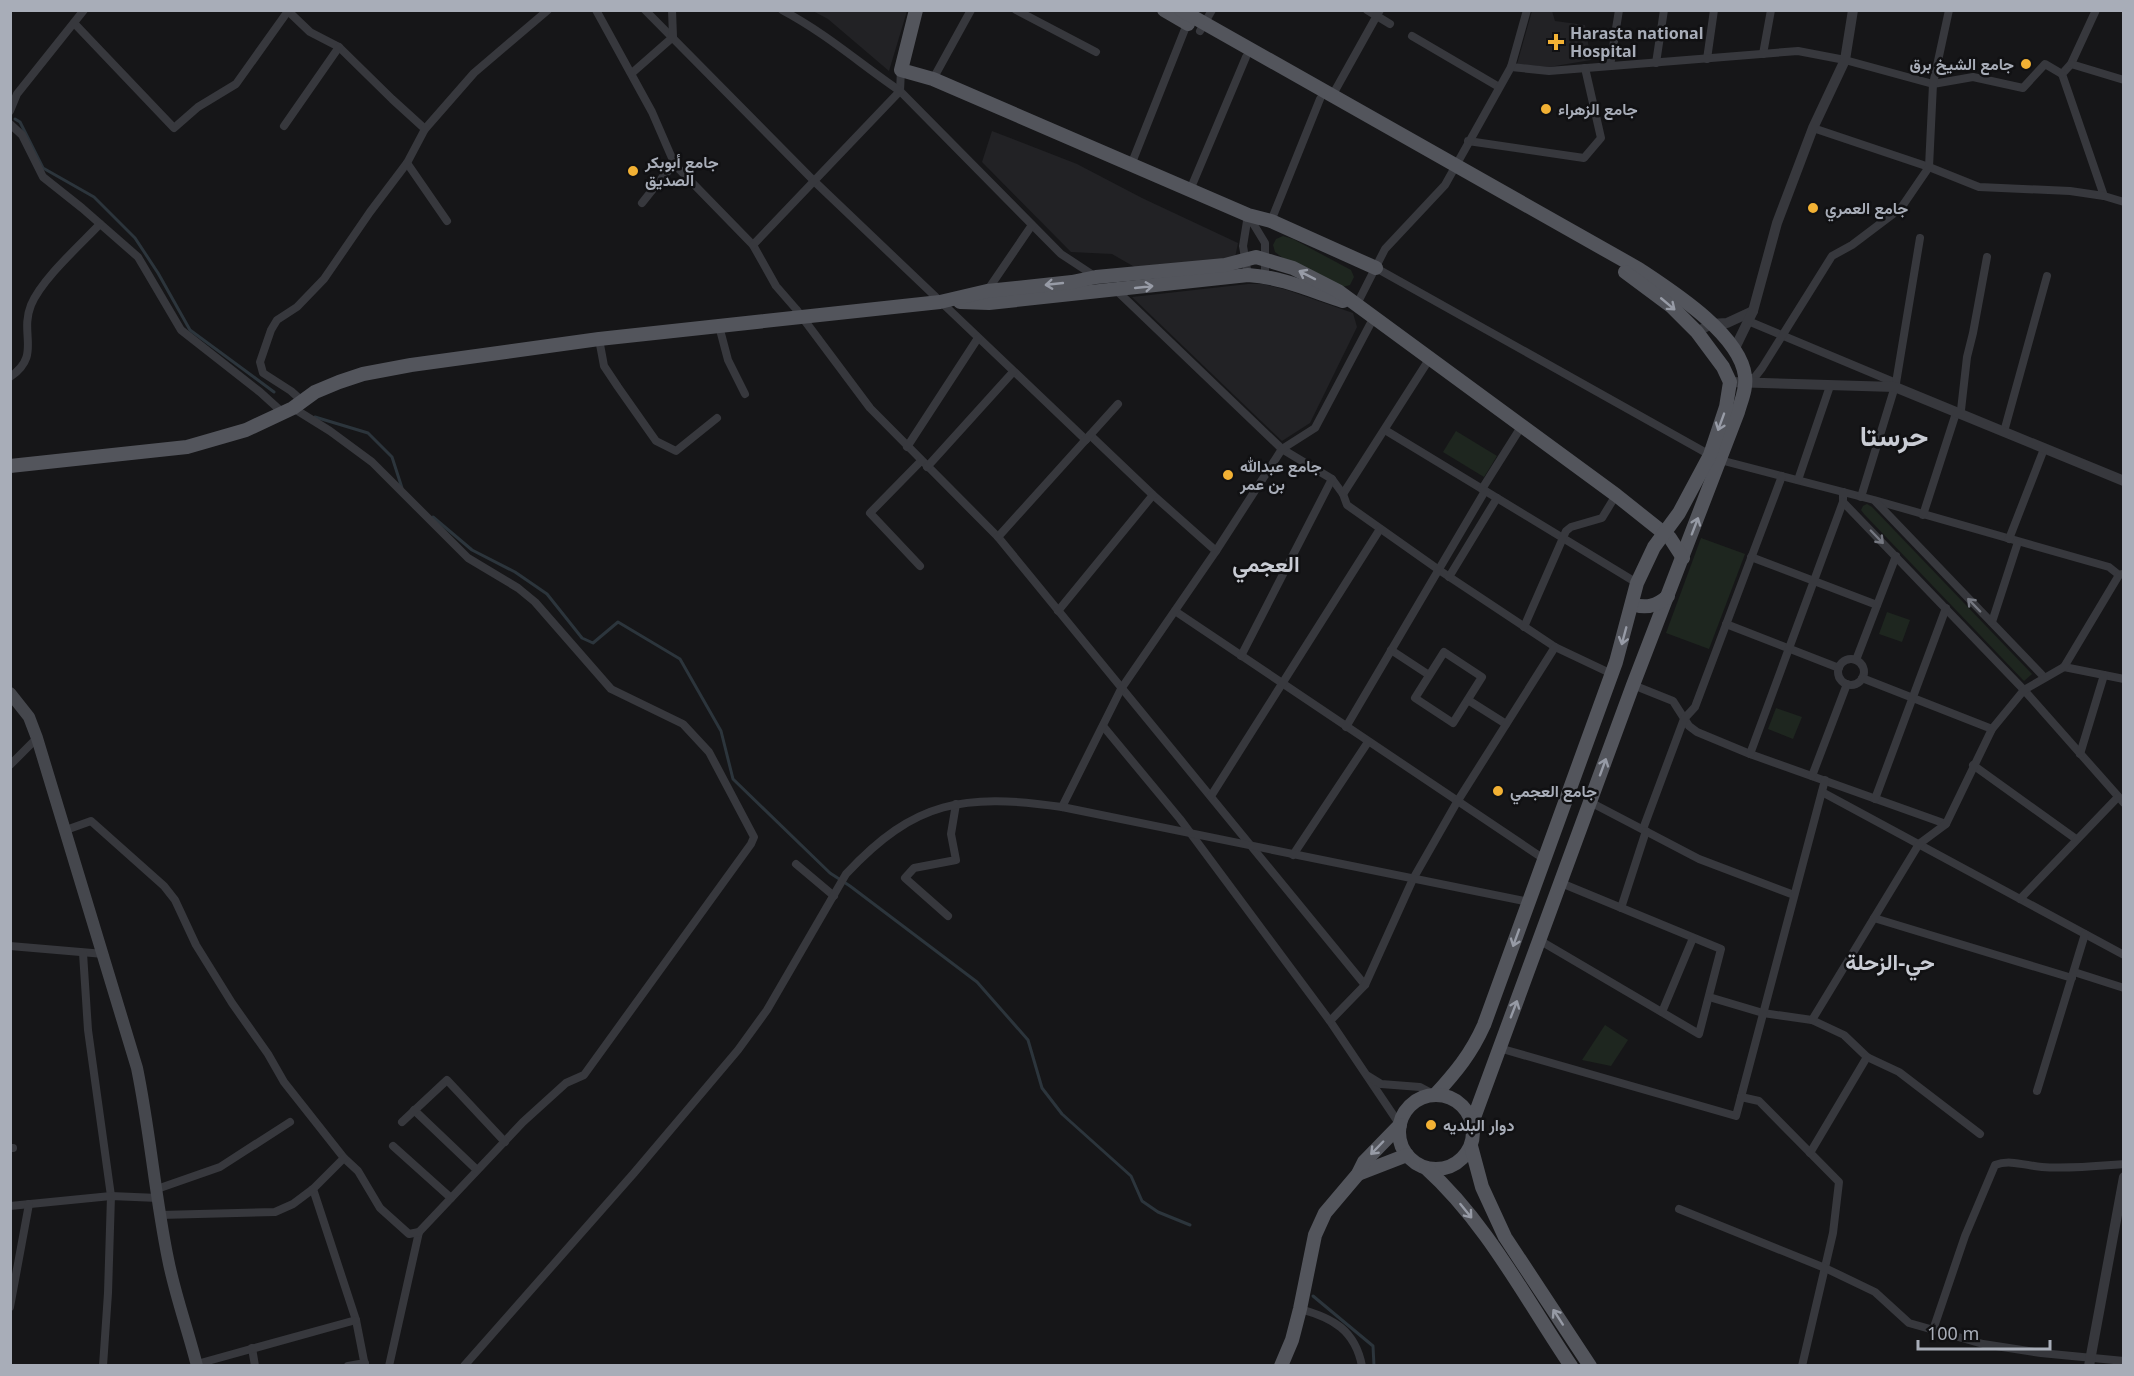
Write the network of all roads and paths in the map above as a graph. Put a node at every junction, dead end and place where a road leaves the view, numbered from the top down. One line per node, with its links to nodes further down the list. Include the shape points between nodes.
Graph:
1 (84, 10): 24 (street)
2 (548, 10): 53 (street, via 474,73)
3 (596, 10): 41 (street)
4 (645, 10): 28 (street)
5 (672, 10): 28 (street)
6 (782, 10): 47 (street, via 833,40)
7 (916, 10): 40 (main road)
8 (971, 10): 43 (street)
9 (1016, 10): 30 (street)
10 (1164, 10): 26 (main road)
11 (1181, 10): 26 (main road)
12 (1212, 10): 26 (street)
13 (1367, 10): 23 (street)
14 (1527, 10): 38 (street)
15 (1619, 10): 37 (street)
16 (1664, 10): 35 (street)
17 (1714, 10): 33 (street)
18 (1771, 10): 31 (street)
19 (1853, 10): 34 (street)
20 (1949, 10): 45 (street)
21 (2096, 10): 36 (street)
22 (288, 11): 24 (street, via 236,84 198,107 174,128); 29 (street, via 310,32)
23 (1379, 13): 25 (street); 48 (street)
24 (74, 23): 49 (street, via 17,94)
25 (1390, 24)
26 (1197, 26): 32 (main road); 48 (main road); 57 (street)
27 (1412, 36): 46 (street)
28 (673, 37): 41 (street); 60 (street)
29 (339, 47): 51 (street); 53 (street)
30 (1096, 52)
31 (1763, 54): 33 (street); 34 (street, via 1798,51)
32 (1246, 57): 48 (main road); 61 (street)
33 (1707, 58): 35 (street)
34 (1845, 60): 45 (street); 52 (street)
35 (1656, 63): 37 (street)
36 (2071, 64): 42 (street); 44 (street)
37 (1610, 66): 39 (street)
38 (1511, 67): 39 (street, via 1549,71); 46 (street)
39 (1585, 68): 54 (street, via 1601,138 1584,158)
40 (901, 70): 43 (main road); 47 (street)
41 (632, 73): 56 (street)
42 (2062, 74): 45 (street, via 2045,64 2023,88 1972,77); 62 (street)
43 (933, 79): 57 (main road)
44 (2124, 80)
45 (1933, 84): 58 (street)
46 (1499, 87): 54 (street)
47 (900, 91): 60 (street); 69 (street)
48 (1326, 97): 59 (main road); 67 (street)
49 (10, 111)
50 (10, 124): 68 (street, via 22,135 43,177)
51 (284, 126)
52 (1813, 128): 58 (street); 84 (street, via 1777,224)
53 (425, 129): 55 (street)
54 (1468, 141): 59 (street)
55 (407, 163): 66 (street); 103 (street, via 324,279 297,307 277,320 267,338 260,362 263,372 291,391)
56 (675, 165): 64 (street); 71 (street)
57 (1131, 165): 61 (main road)
58 (1929, 166): 62 (street, via 1979,187); 90 (street, via 1901,208 1832,256)
59 (1453, 169): 75 (street, via 1445,185 1385,249); 87 (main road, via 1639,269 1682,297); 89 (main road, one-way to 89, via 1634,276)
60 (814, 181): 71 (street); 82 (street)
61 (1190, 190): 65 (main road)
62 (2104, 196): 63 (street)
63 (2124, 202)
64 (642, 203)
65 (1248, 215): 67 (main road); 73 (street); 74 (street, via 1265,243)
66 (447, 221)
67 (1271, 221): 75 (main road)
68 (100, 224): 96 (street, via 35,297 27,320 27,358); 103 (street, via 138,257 181,330 260,392)
69 (1032, 225): 79 (street, via 1061,254); 81 (street)
70 (1920, 238): 99 (street)
71 (753, 245): 85 (street, via 776,286)
72 (1987, 257): 104 (street)
73 (1245, 258): 74 (main road); 76 (street); 79 (main road, via 1225,265)
74 (1266, 259): 77 (street); 83 (main road, one-way to 74, via 1338,291)
75 (1376, 268): 83 (street); 113 (street)
76 (1248, 275): 77 (main road); 80 (main road, one-way to 76)
77 (1265, 276): 83 (main road)
78 (2047, 276): 107 (street)
79 (1096, 277): 80 (street); 81 (main road, one-way to 81)
80 (1118, 290): 82 (main road, via 989,303); 111 (street)
81 (987, 291): 82 (main road)
82 (940, 302): 85 (main road); 91 (street)
83 (1356, 306): 86 (main road)
84 (1751, 316): 87 (street); 90 (street); 93 (street)
85 (802, 317): 88 (main road); 110 (street, via 870,408)
86 (1374, 317): 94 (main road); 111 (street, via 1315,428)
87 (1711, 324): 89 (street); 93 (main road)
88 (719, 326): 92 (main road); 101 (street, via 728,360)
89 (1697, 332): 97 (main road)
90 (1782, 334): 98 (street, via 1759,372); 99 (street)
91 (978, 338): 95 (street); 110 (street)
92 (599, 339): 103 (main road, via 363,374); 105 (street, via 604,366 656,441 676,451)
93 (1735, 348): 98 (main road, via 1743,364)
94 (1430, 358): 106 (main road); 108 (street)
95 (1013, 372): 109 (street); 114 (street)
96 (10, 377)
97 (1730, 382): 98 (street); 113 (main road, one-way to 113)
98 (1745, 383): 100 (street); 113 (main road, via 1738,412)
99 (1895, 385): 100 (street); 104 (street); 125 (street)
100 (1830, 386): 119 (street)
101 (745, 394)
102 (1118, 404): 109 (street)
103 (292, 407): 115 (main road, via 246,430 187,447); 243 (street, via 372,462 468,558 535,602 611,689 682,724 709,752 758,837 584,1075 566,1083)
104 (1959, 412): 107 (street); 112 (street); 128 (street)
105 (717, 418)
106 (1521, 427): 120 (street); 123 (main road)
107 (2005, 428): 118 (street)
108 (1385, 430): 120 (street); 121 (street)
109 (1088, 438): 122 (street); 131 (street)
110 (907, 447): 114 (street)
111 (1282, 449): 117 (street); 134 (street)
112 (2044, 449): 118 (street); 133 (street)
113 (1715, 457): 116 (street); 130 (main road); 137 (main road, one-way to 113)
114 (924, 464): 131 (street); 138 (street, via 870,513)
115 (10, 466)
116 (1782, 476): 119 (street); 136 (street)
117 (1332, 479): 121 (street); 156 (street)
118 (2124, 479)
119 (1798, 480): 124 (street)
120 (1484, 490): 126 (street); 139 (street)
121 (1343, 494): 129 (street, via 1347,505)
122 (1153, 495): 134 (street); 148 (street)
123 (1616, 495): 130 (main road); 132 (street, via 1602,518 1571,527)
124 (1843, 497): 125 (street); 135 (street, one-way to 135); 142 (street)
125 (1861, 497): 127 (street)
126 (1497, 498): 132 (street); 141 (street)
127 (1874, 500): 128 (street); 150 (street, one-way to 127)
128 (1923, 515): 133 (street)
129 (1380, 529): 139 (street); 166 (street)
130 (1664, 533): 137 (main road); 143 (main road)
131 (998, 537): 148 (street)
132 (1563, 539): 143 (street); 152 (street)
133 (2013, 540): 140 (street, via 2109,567); 150 (street)
134 (1216, 551): 149 (street)
135 (1896, 556): 146 (street); 147 (street)
136 (1751, 557): 142 (street); 151 (street)
137 (1683, 558): 144 (main road)
138 (920, 566)
139 (1439, 570): 141 (street); 155 (street)
140 (2121, 574): 158 (street)
141 (1449, 577): 152 (street)
142 (1814, 581): 146 (street); 154 (street)
143 (1637, 583): 145 (main road)
144 (1668, 596): 145 (main road, via 1649,607); 168 (main road)
145 (1632, 604): 160 (main road, one-way to 160)
146 (1877, 604): 157 (street)
147 (1946, 608): 170 (street); 172 (street)
148 (1058, 611): 169 (street)
149 (1174, 611): 156 (street); 169 (street)
150 (1992, 622): 163 (street)
151 (1726, 624): 154 (street); 174 (street, via 1695,707)
152 (1524, 627): 153 (street)
153 (1555, 647): 160 (street); 175 (street)
154 (1789, 649): 159 (street); 181 (street)
155 (1391, 650): 161 (street); 177 (street)
156 (1241, 656): 166 (street)
157 (1856, 660): 159 (street, via 1845,660); 164 (street, via 1863,668)
158 (2064, 667): 162 (street); 163 (street)
159 (1839, 668): 167 (street, via 1840,680)
160 (1612, 674): 195 (main road)
161 (1429, 675): 173 (street, via 1415,698 1453,723); 173 (street, via 1444,652 1482,677)
162 (2104, 675): 165 (street); 182 (street)
163 (2044, 677): 170 (street)
164 (1862, 678): 167 (street, via 1856,684); 172 (street)
165 (2124, 679)
166 (1282, 684): 177 (street); 188 (street)
167 (1847, 684): 185 (street)
168 (1633, 685): 174 (street, via 1673,701); 192 (main road, one-way to 168)
169 (1121, 689): 176 (street); 188 (street)
170 (2024, 690): 178 (street); 182 (street)
171 (10, 693): 179 (main road, via 29,717)
172 (1913, 697): 178 (street); 189 (street)
173 (1468, 700): 175 (street)
174 (1684, 720): 181 (street, via 1697,732); 198 (street)
175 (1506, 724): 191 (street)
176 (1103, 726): 194 (street); 199 (street)
177 (1346, 727): 180 (street)
178 (1992, 729): 184 (street)
179 (37, 738): 183 (street); 197 (main road)
180 (1368, 742): 191 (street); 204 (street)
181 (1750, 754): 185 (street)
182 (2080, 754): 190 (street)
183 (10, 765)
184 (1973, 765): 196 (street); 200 (street)
185 (1812, 776): 186 (street)
186 (1825, 780): 187 (street); 189 (street)
187 (1822, 792): 201 (street); 209 (street)
188 (1211, 796): 202 (street)
189 (1875, 799): 196 (street)
190 (2121, 800): 200 (street)
191 (1457, 802): 205 (street); 207 (street)
192 (1590, 802): 198 (street); 203 (main road)
193 (956, 804): 194 (street, via 1030,802); 210 (street, via 920,815 892,831 846,874); 214 (street, via 951,834 956,860 914,868 905,878)
194 (1062, 807): 199 (street)
195 (1559, 819): 203 (main road, via 1570,835); 205 (main road)
196 (1946, 824): 201 (street)
197 (66, 830): 221 (main road); 248 (street, via 91,821 164,886 196,945 284,1082)
198 (1644, 830): 209 (street, via 1699,860); 213 (street)
199 (1192, 835): 202 (street); 230 (street)
200 (2076, 839): 211 (street)
201 (1919, 844): 211 (street); 215 (street)
202 (1254, 848): 204 (street); 224 (street)
203 (1571, 854): 208 (main road)
204 (1293, 855): 207 (street)
205 (1544, 859): 212 (main road)
206 (796, 864): 210 (street)
207 (1413, 879): 212 (street); 224 (street)
208 (1561, 883): 213 (street); 218 (main road)
209 (1794, 895): 228 (street)
210 (834, 896): 277 (street, via 767,1010 738,1050)
211 (2020, 899): 216 (street)
212 (1528, 902): 235 (main road, one-way to 235, via 1473,1049)
213 (1621, 908): 217 (street)
214 (948, 916)
215 (1874, 918): 223 (street); 229 (street)
216 (2085, 934): 222 (street); 223 (street)
217 (1693, 938): 226 (street, via 1721,949); 227 (street)
218 (1539, 940): 227 (street); 231 (main road, one-way to 218)
219 (10, 946): 220 (street)
220 (83, 953): 221 (street); 256 (street, via 88,1030)
221 (104, 954): 255 (main road, via 147,1113)
222 (2124, 955)
223 (2073, 975): 225 (street); 234 (street)
224 (1365, 985): 230 (street)
225 (2124, 988)
226 (1708, 997): 227 (street, via 1699,1034); 228 (street)
227 (1662, 1012)
228 (1763, 1013): 229 (street); 236 (street)
229 (1812, 1020): 232 (street, via 1844,1035)
230 (1330, 1022): 233 (street)
231 (1499, 1048): 236 (street, via 1736,1116); 240 (main road)
232 (1868, 1058): 242 (street, via 1899,1072); 246 (street)
233 (1363, 1072): 235 (street, via 1381,1084 1420,1086); 241 (street)
234 (2037, 1091)
235 (1435, 1095): 240 (main road, via 1458,1102); 241 (main road, via 1412,1104)
236 (1741, 1097): 246 (street, via 1759,1101)
237 (414, 1110): 239 (street); 243 (street, via 447,1080); 251 (street)
238 (290, 1122): 255 (street, via 220,1167)
239 (402, 1122)
240 (1472, 1123): 245 (main road)
241 (1400, 1125): 247 (main road); 252 (main road, one-way to 252, via 1364,1162)
242 (1980, 1134)
243 (505, 1142): 251 (street)
244 (393, 1146): 257 (street)
245 (1471, 1146): 250 (main road, via 1453,1166 1440,1170); 281 (main road, one-way to 245, via 1505,1237 1482,1187)
246 (1810, 1153): 263 (street, via 1839,1182)
247 (1407, 1155): 250 (main road); 252 (main road)
248 (344, 1158): 254 (street); 262 (street, via 358,1171 385,1214 408,1234)
249 (2124, 1164): 267 (street, via 2065,1168 2002,1162 1995,1165 1965,1236)
250 (1426, 1168): 280 (main road, one-way to 280, via 1447,1187 1492,1243)
251 (477, 1170): 257 (street)
252 (1358, 1174): 265 (main road, via 1325,1213 1314,1235)
253 (2124, 1177): 269 (street)
254 (313, 1189): 261 (street, via 275,1212); 266 (street)
255 (157, 1194): 256 (street); 261 (main road)
256 (111, 1196): 258 (street); 272 (street)
257 (451, 1198): 262 (street)
258 (29, 1204): 259 (street); 264 (street)
259 (10, 1206)
260 (1679, 1209): 263 (street)
261 (160, 1215): 273 (main road, via 176,1296)
262 (418, 1232): 276 (street)
263 (1825, 1268): 267 (street, via 1875,1292 1909,1323); 282 (street)
264 (10, 1307)
265 (1300, 1309): 278 (main road); 279 (street, via 1332,1320 1345,1331 1355,1343)
266 (356, 1320): 268 (street); 271 (street)
267 (1933, 1330): 269 (street, via 1983,1344)
268 (252, 1348): 273 (street); 274 (street)
269 (2089, 1361): 270 (street)
270 (2124, 1361)
271 (365, 1364): 275 (street)
272 (103, 1365)
273 (197, 1365)
274 (255, 1365)
275 (348, 1365)
276 (389, 1365)
277 (464, 1365)
278 (1281, 1365)
279 (1362, 1365)
280 (1571, 1365)
281 (1590, 1365)
282 (1802, 1365)

